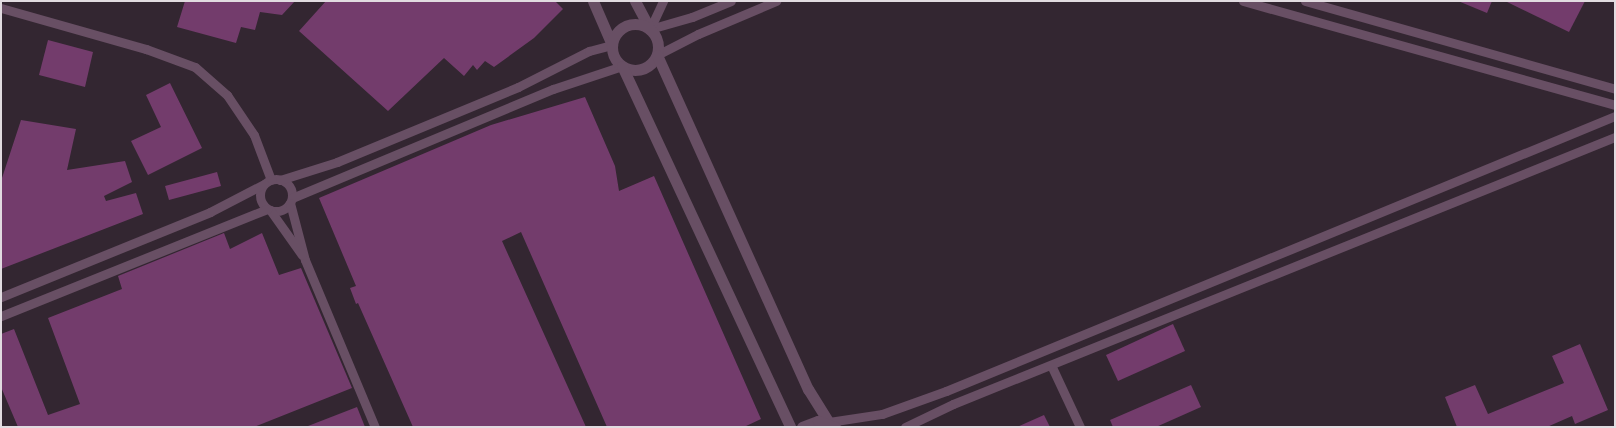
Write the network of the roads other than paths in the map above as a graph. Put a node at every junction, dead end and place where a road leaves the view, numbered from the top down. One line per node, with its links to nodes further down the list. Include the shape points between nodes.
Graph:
1 (593, 1): 10 (street)
2 (635, 1): 9 (street)
3 (663, 1): 9 (street)
4 (731, 1): 9 (street)
5 (776, 1): 11 (street)
6 (1243, 1): 14 (street)
7 (1305, 1): 13 (street)
8 (1, 8): 17 (street, via 146,49 195,67 227,95 249,127)
9 (650, 29): 10 (street, via 628,25 618,31); 11 (street, via 658,42)
10 (612, 45): 12 (street, via 615,58); 17 (street, via 589,51 518,87 337,162)
11 (656, 56): 12 (street, via 650,65 641,69); 24 (street, via 808,389)
12 (622, 66): 18 (street, via 554,89); 26 (street)
13 (1615, 89)
14 (1615, 105)
15 (1615, 116): 24 (street, via 946,391 882,414)
16 (1615, 137): 23 (street)
17 (272, 181): 18 (street, via 288,185); 19 (street, via 260,194); 21 (street, via 210,212)
18 (291, 201): 19 (street, via 279,211); 20 (street)
19 (268, 209): 20 (street); 22 (street)
20 (305, 260): 25 (street)
21 (1, 297)
22 (1, 316)
23 (1052, 365): 28 (street); 29 (street)
24 (832, 425): 27 (street, via 812,422)
25 (375, 427)
26 (790, 427)
27 (802, 427)
28 (905, 427)
29 (1080, 427)

